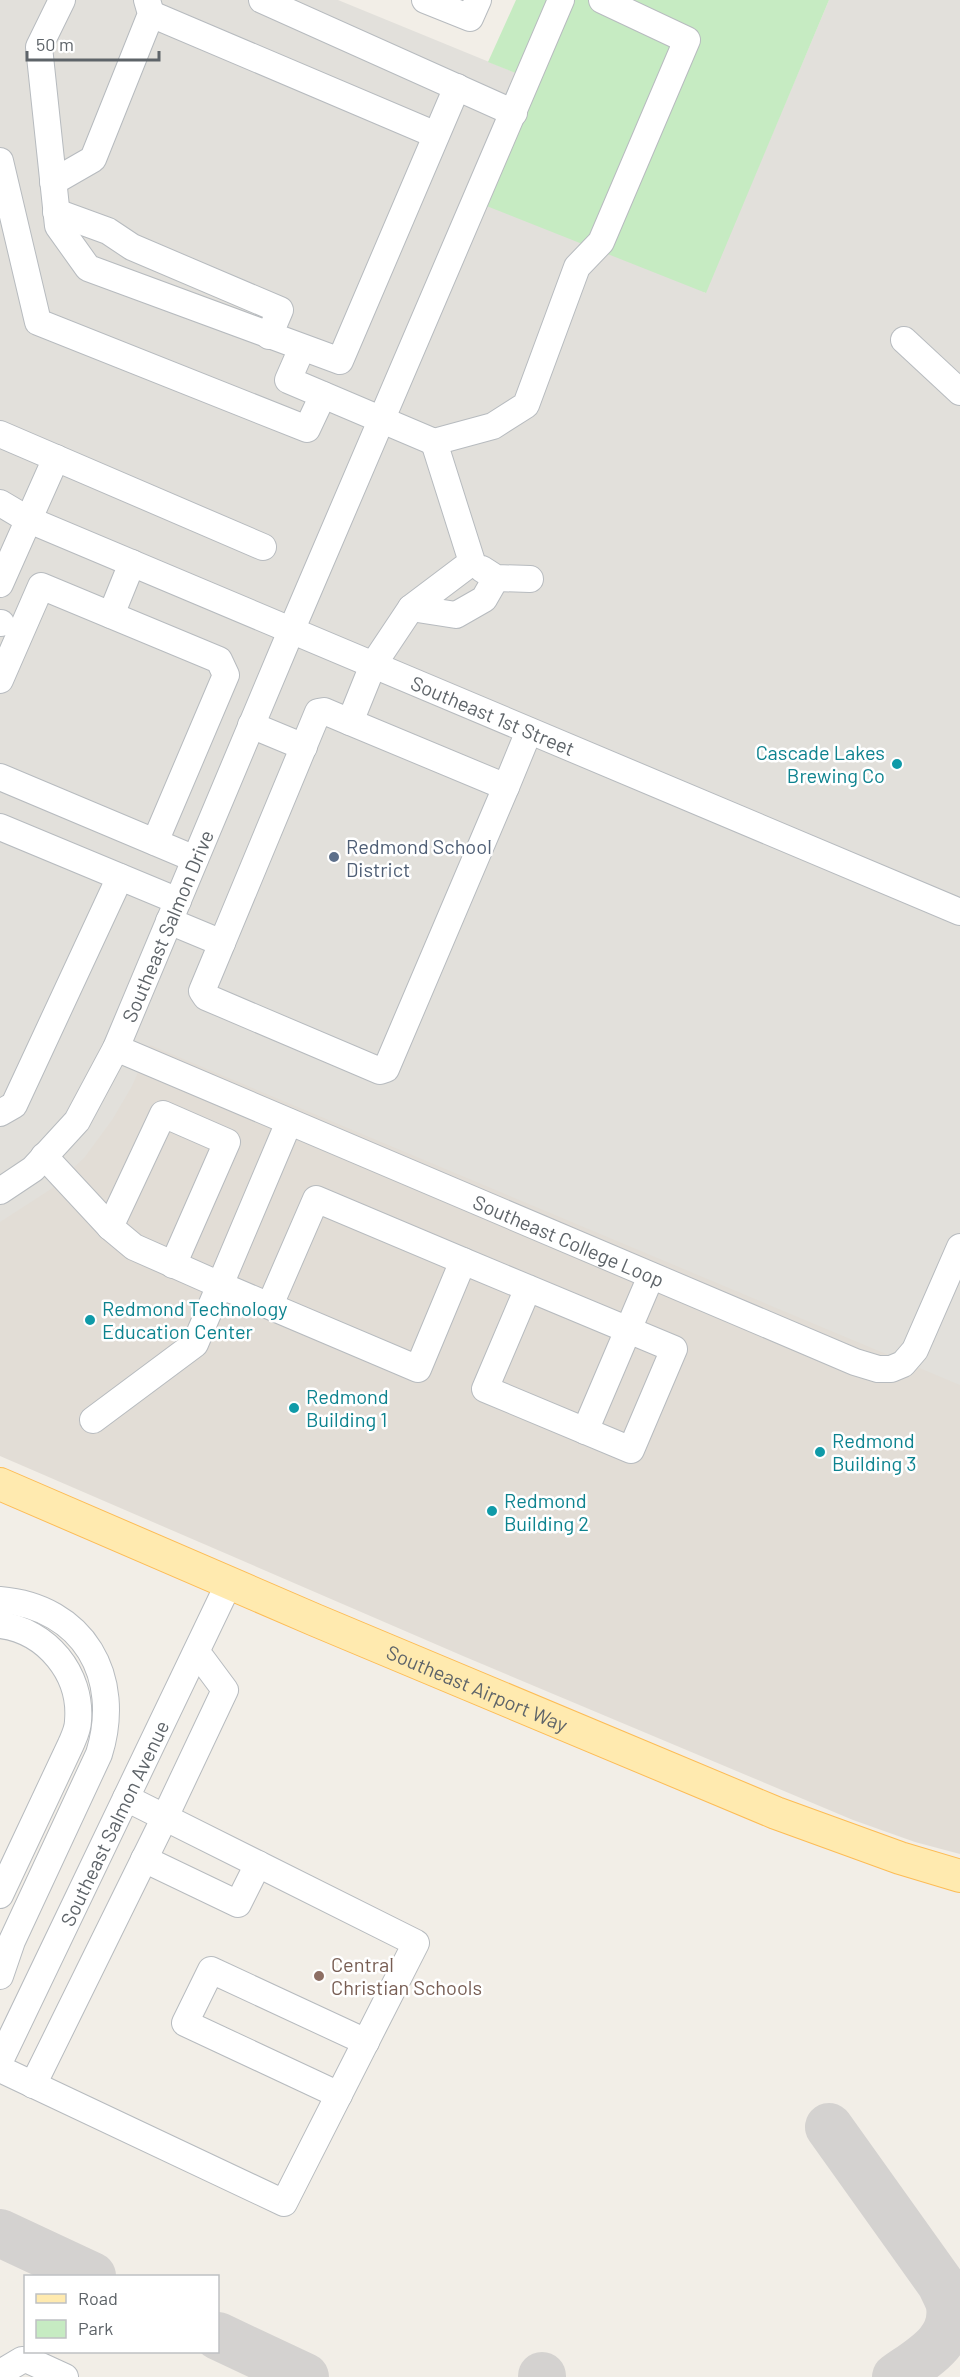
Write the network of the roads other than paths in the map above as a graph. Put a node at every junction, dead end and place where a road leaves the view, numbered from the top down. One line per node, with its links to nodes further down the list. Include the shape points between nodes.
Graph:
1 (62, 0): 12 (street, via 39,47)
2 (262, 0): 8 (street)
3 (425, 0): 4 (street, via 470,18)
4 (478, 0)
5 (561, 0): 9 (street, Southeast Salmon Drive)
6 (602, 0): 21 (street, via 687,40 601,242 577,267 526,405 493,426)
7 (149, 7): 10 (street); 12 (street, via 93,159)
8 (457, 87): 9 (street); 10 (street)
9 (514, 113): 19 (street, Southeast Salmon Drive)
10 (436, 135): 16 (street, via 340,361)
11 (0, 161): 18 (street, via 38,322 307,429)
12 (53, 182): 13 (street)
13 (56, 212): 14 (street, via 58,226 88,268); 14 (street, via 108,231 132,246 280,310)
14 (269, 336): 16 (street)
15 (904, 339): 17 (street)
16 (302, 348): 18 (street, via 288,380)
17 (960, 392)
18 (323, 395): 19 (street)
19 (381, 420): 21 (street); 33 (street, Southeast Salmon Drive)
20 (0, 434): 22 (street)
21 (434, 442): 26 (street)
22 (56, 458): 24 (street); 25 (street)
23 (0, 503): 24 (street, Southeast 1st Street)
24 (27, 519): 27 (street, Southeast 1st Street); 30 (street)
25 (262, 547)
26 (472, 562): 28 (street); 31 (street)
27 (132, 563): 32 (street); 33 (street, Southeast 1st Street)
28 (496, 578): 29 (street); 31 (street, via 484,599 456,615)
29 (530, 579)
30 (0, 584)
31 (411, 608): 34 (street)
32 (111, 615): 35 (street, via 41,585); 43 (street, via 219,660 226,675)
33 (291, 631): 34 (street, Southeast 1st Street); 37 (street, Southeast Salmon Drive)
34 (372, 665): 36 (street); 38 (street, Southeast 1st Street)
35 (0, 680)
36 (350, 722): 39 (street, via 318,712); 41 (street)
37 (251, 725): 39 (street); 44 (street, Southeast Salmon Drive)
38 (530, 731): 41 (street); 47 (street, Southeast 1st Street)
39 (304, 747): 48 (street)
40 (0, 777): 43 (street)
41 (506, 787): 48 (street, via 386,1069 380,1071 206,997 202,991)
42 (0, 827): 45 (street)
43 (156, 842): 44 (street)
44 (195, 859): 46 (street, Southeast Salmon Drive)
45 (120, 877): 46 (street); 50 (street, via 14,1106)
46 (173, 911): 48 (street); 49 (street, Southeast Salmon Drive)
47 (960, 912)
48 (222, 943)
49 (116, 1048): 51 (street, Southeast College Loop); 52 (street, Southeast Salmon Drive, via 77,1121)
50 (0, 1113)
51 (289, 1122): 58 (street, Southeast College Loop); 59 (street)
52 (44, 1156): 53 (street, Southeast Salmon Drive, via 33,1169); 54 (street)
53 (0, 1191)
54 (110, 1227): 57 (street, via 134,1247); 57 (street, via 163,1114 227,1142)
55 (960, 1247): 58 (street, Southeast College Loop, via 915,1350 903,1364 891,1369 855,1362)
56 (463, 1261): 60 (street); 61 (street, via 316,1199); 61 (street, via 418,1369)
57 (173, 1265): 59 (street)
58 (651, 1276): 62 (street)
59 (220, 1285): 61 (street); 63 (street, via 195,1344)
60 (528, 1288): 62 (street); 64 (street, via 485,1389)
61 (270, 1305)
62 (628, 1330): 64 (street); 64 (street, via 674,1349 631,1450)
63 (93, 1420)
64 (585, 1431)
65 (0, 1484): 66 (main road, Southeast Airport Way)
66 (229, 1583): 69 (street, Southeast Salmon Avenue); 74 (main road, Southeast Airport Way, via 776,1813)
67 (0, 1600): 76 (street, via 42,1610 78,1635 96,1661 107,1705 99,1754)
68 (0, 1625): 75 (street, via 22,1629 66,1666 74,1684 78,1722)
69 (195, 1655): 70 (street, Southeast Salmon Avenue); 71 (street, via 225,1690)
70 (126, 1798): 71 (street); 79 (street, Southeast Salmon Avenue)
71 (165, 1817): 72 (street); 73 (street)
72 (144, 1859): 73 (street, via 238,1904); 81 (street)
73 (258, 1864): 78 (street, via 416,1943)
74 (960, 1876)
75 (0, 1895)
76 (6, 1942): 77 (street)
77 (0, 1976)
78 (366, 2042): 82 (street); 82 (street, via 211,1970 185,2023)
79 (0, 2061)
80 (0, 2069): 81 (street)
81 (33, 2085): 82 (street, via 285,2204)
82 (339, 2095)
83 (0, 2373): 84 (street, via 28,2360)
84 (65, 2377)

